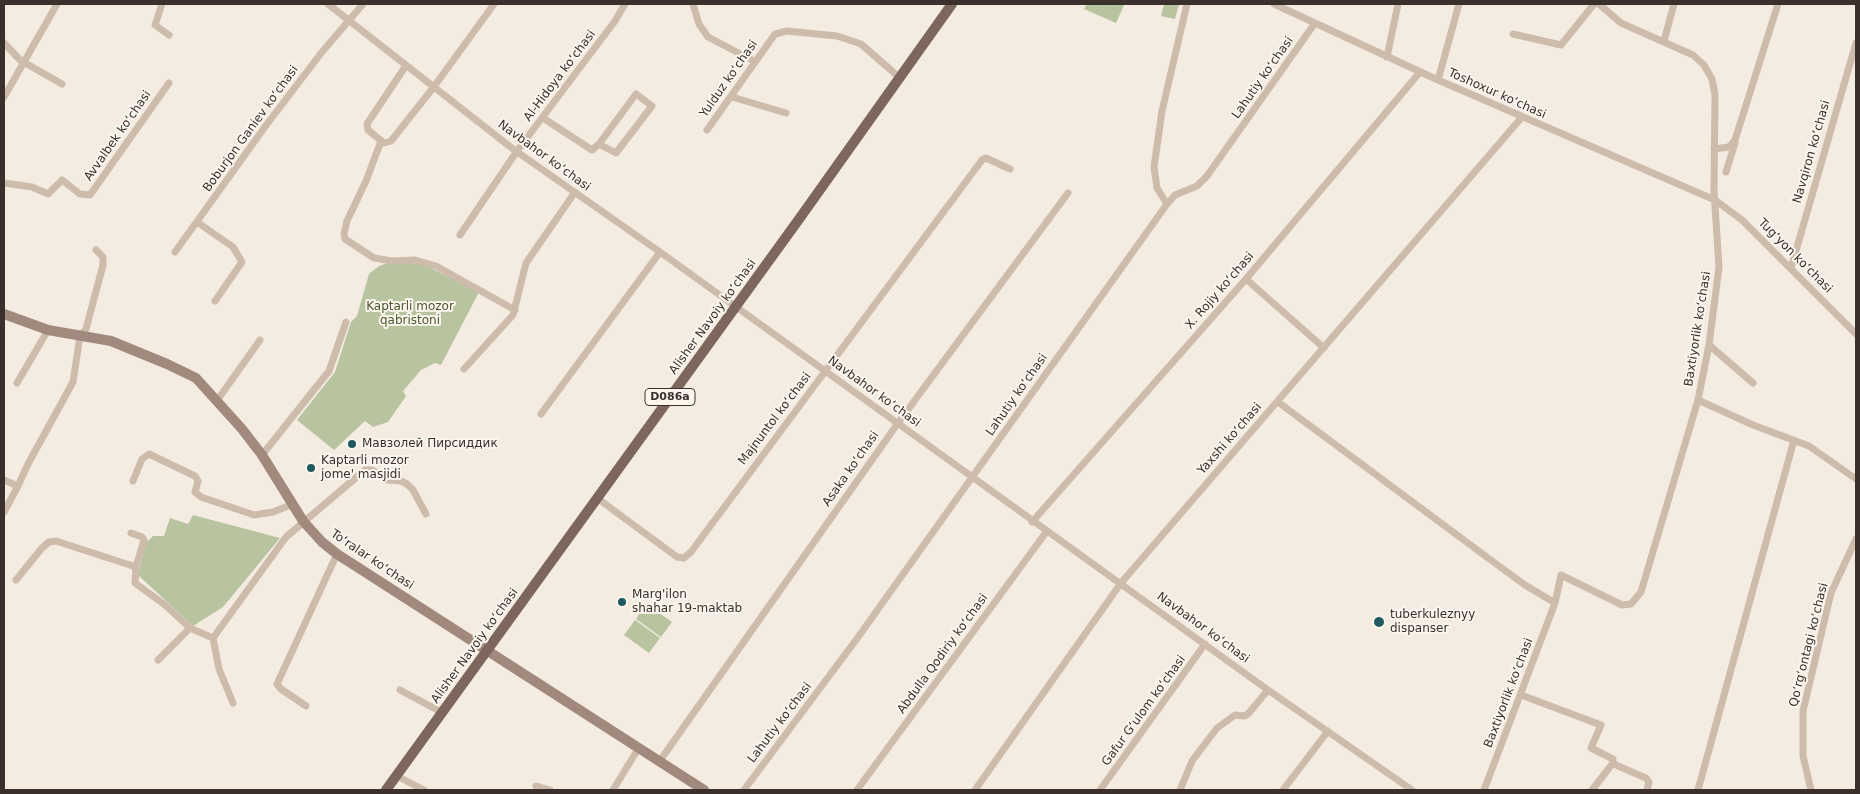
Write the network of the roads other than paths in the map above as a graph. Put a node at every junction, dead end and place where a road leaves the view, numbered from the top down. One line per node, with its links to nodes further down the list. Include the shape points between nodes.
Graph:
1 (57, 4): 26 (street)
2 (162, 4): 20 (street, via 155,25)
3 (328, 4): 17 (street, Navbahor koʻchasi)
4 (363, 4): 17 (street, Boburjon Ganiev koʻchasi)
5 (494, 4): 33 (street)
6 (625, 4): 38 (street, Al-Hidoya koʻchasi, via 616,21)
7 (693, 4): 25 (street, via 708,37)
8 (952, 4): 29 (main road, Alisher Navoiy koʻchasi / D086a)
9 (1187, 4): 51 (street, via 1162,111 1154,167 1157,188)
10 (1276, 4): 18 (street, Toshoxur koʻchasi)
11 (1398, 4): 24 (street)
12 (1459, 4): 30 (street)
13 (1594, 4): 19 (street, via 1560,45)
14 (1598, 4): 21 (street, Baxtiyorlik koʻchasi, via 1621,23)
15 (1674, 4): 21 (street)
16 (1778, 4): 40 (street)
17 (348, 21): 27 (street, Navbahor koʻchasi); 52 (street, Boburjon Ganiev koʻchasi, via 267,124)
18 (1315, 24): 24 (street, Toshoxur koʻchasi); 51 (street, Lahutiy koʻchasi, via 1207,176 1198,186 1175,196)
19 (1513, 34)
20 (169, 36)
21 (1664, 41): 43 (street, Baxtiyorlik koʻchasi, via 1693,55 1712,78 1715,95)
22 (4, 43): 26 (street)
23 (1856, 43): 57 (street, Navqiron koʻchasi)
24 (1387, 57): 28 (street, Toshoxur koʻchasi)
25 (754, 61): 29 (street, Yulduz koʻchasi, via 775,34 787,31 837,36 862,44); 35 (street, Yulduz koʻchasi)
26 (24, 62): 32 (street); 34 (street)
27 (405, 67): 33 (street, Navbahor koʻchasi); 41 (street, via 367,124 368,130)
28 (1420, 72): 30 (street, Toshoxur koʻchasi); 58 (street, X. Rojiy koʻchasi)
29 (900, 78): 60 (main road, Alisher Navoiy koʻchasi / D086a)
30 (1438, 80): 37 (street, Toshoxur koʻchasi)
31 (169, 83): 47 (street, Avvalbek koʻchasi, via 90,195 80,194 62,180 48,194 32,187)
32 (62, 84)
33 (433, 88): 41 (street, via 391,140 386,144); 44 (street, Navbahor koʻchasi)
34 (4, 97)
35 (732, 97): 36 (street); 39 (street, Yulduz koʻchasi)
36 (786, 113)
37 (1522, 117): 50 (street, Toshoxur koʻchasi); 69 (street, Yaxshi koʻchasi)
38 (542, 118): 42 (street, via 592,150); 44 (street, Al-Hidoya koʻchasi)
39 (707, 130)
40 (1736, 140): 43 (street, via 1729,147); 46 (street)
41 (381, 141): 61 (street, via 366,182 349,215 344,234 348,242 374,258 415,260 436,266)
42 (599, 144): 42 (street, via 636,94 652,106 616,153)
43 (1714, 149): 50 (street, Baxtiyorlik koʻchasi)
44 (516, 151): 48 (street, Navbahor koʻchasi); 53 (street, Al-Hidoya koʻchasi)
45 (1010, 169): 71 (street, Majnuntol koʻchasi, via 986,158 982,160)
46 (1726, 172)
47 (4, 183)
48 (575, 192): 56 (street, Navbahor koʻchasi); 61 (street, via 526,263)
49 (1068, 193): 78 (street, Asaka koʻchasi)
50 (1715, 200): 57 (street, Tugʻyon koʻchasi, via 1742,220); 68 (street, Baxtiyorlik koʻchasi, via 1718,267)
51 (1167, 204): 81 (street, Lahutiy koʻchasi)
52 (197, 222): 55 (street, Boburjon Ganiev koʻchasi); 59 (street, via 232,247 241,260 241,265)
53 (460, 235)
54 (96, 250): 66 (street, via 103,257 103,265 86,329)
55 (175, 252)
56 (660, 252): 60 (street, Navbahor koʻchasi); 77 (street)
57 (1791, 268): 65 (street, Tugʻyon koʻchasi)
58 (1246, 279): 69 (street); 91 (street, X. Rojiy koʻchasi)
59 (215, 301)
60 (736, 307): 71 (street, Navbahor koʻchasi); 86 (main road, Alisher Navoiy koʻchasi / D086a)
61 (515, 310): 70 (street)
62 (4, 314): 64 (street, Toʻralar koʻchasi)
63 (346, 322): 80 (street, via 329,371)
64 (48, 330): 66 (street, Toʻralar koʻchasi); 72 (street)
65 (1856, 334)
66 (80, 336): 75 (street, Toʻralar koʻchasi, via 111,341 186,372 196,378); 85 (street, via 73,382)
67 (260, 340): 75 (street)
68 (1709, 345): 73 (street); 74 (street, Baxtiyorlik koʻchasi)
69 (1324, 348): 76 (street, Yaxshi koʻchasi)
70 (464, 369)
71 (826, 371): 78 (street, Navbahor koʻchasi); 86 (street, Majnuntol koʻchasi, via 684,558 677,557)
72 (17, 383)
73 (1753, 384)
74 (1698, 400): 79 (street); 99 (street, Baxtiyorlik koʻchasi, via 1642,592 1631,604 1622,605 1561,575)
75 (216, 402): 80 (street, Toʻralar koʻchasi)
76 (1278, 402): 98 (street, Yaxshi koʻchasi); 99 (street, via 1490,560)
77 (541, 414)
78 (898, 423): 81 (street, Navbahor koʻchasi); 113 (street, Asaka koʻchasi)
79 (1794, 440): 82 (street, via 1810,446); 132 (street)
80 (262, 455): 87 (street, Toʻralar koʻchasi)
81 (972, 478): 91 (street, Navbahor koʻchasi); 122 (street, Lahutiy koʻchasi)
82 (1856, 479)
83 (4, 480): 85 (street)
84 (134, 481): 87 (street, via 142,459 149,454 195,476 198,482 195,492 201,497 254,514 273,512)
85 (18, 486): 88 (street)
86 (597, 498): 103 (main road, Alisher Navoiy koʻchasi / D086a)
87 (293, 504): 90 (street, Toʻralar koʻchasi)
88 (4, 512)
89 (426, 514): 90 (street, via 407,484 388,480 367,470)
90 (303, 521): 95 (street, Toʻralar koʻchasi); 101 (street, via 286,537)
91 (1032, 522): 92 (street, Navbahor koʻchasi)
92 (1047, 531): 98 (street, Navbahor koʻchasi); 123 (street, Abdulla Qodiriy koʻchasi)
93 (132, 533): 96 (street, via 144,540)
94 (1856, 538): 133 (street, Qo‘rg‘ontagi ko‘chasi, via 1831,593 1803,711 1803,756)
95 (336, 554): 103 (street, Toʻralar koʻchasi); 109 (street, via 277,684)
96 (136, 567): 97 (street, via 52,541 42,548); 100 (street, via 135,583 165,604)
97 (16, 580)
98 (1121, 583): 102 (street, Navbahor koʻchasi); 124 (street, Yaxshi koʻchasi)
99 (1555, 603): 107 (street, Baxtiyorlik koʻchasi)
100 (190, 628): 101 (street); 104 (street)
101 (213, 638): 108 (street, via 219,669)
102 (1205, 644): 106 (street, Navbahor koʻchasi); 125 (street, Gafur Gʻulom koʻchasi)
103 (488, 651): 110 (main road, Alisher Navoiy koʻchasi / D086a); 112 (street, Toʻralar koʻchasi)
104 (158, 660)
105 (400, 690): 110 (street)
106 (1268, 690): 111 (street, Navbahor koʻchasi); 126 (street, via 1248,714 1235,715 1216,728 1192,761)
107 (1521, 695): 114 (street, via 1601,725 1592,748 1613,759); 129 (street, Baxtiyorlik koʻchasi)
108 (233, 703)
109 (306, 706)
110 (442, 713): 115 (main road, Alisher Navoiy koʻchasi / D086a)
111 (1328, 731): 127 (street); 128 (street, Navbahor koʻchasi)
112 (638, 749): 113 (street, Toʻralar koʻchasi); 120 (street)
113 (658, 762): 121 (street, Toʻralar koʻchasi)
114 (1613, 763): 130 (street); 131 (street, via 1646,778 1649,782)
115 (397, 776): 117 (main road, Alisher Navoiy koʻchasi / D086a); 118 (street)
116 (536, 786): 119 (street)
117 (386, 790)
118 (424, 790)
119 (550, 790)
120 (613, 790)
121 (704, 790)
122 (744, 790)
123 (857, 790)
124 (975, 790)
125 (1100, 790)
126 (1180, 790)
127 (1283, 790)
128 (1412, 790)
129 (1484, 790)
130 (1592, 790)
131 (1647, 790)
132 (1698, 790)
133 (1811, 790)

